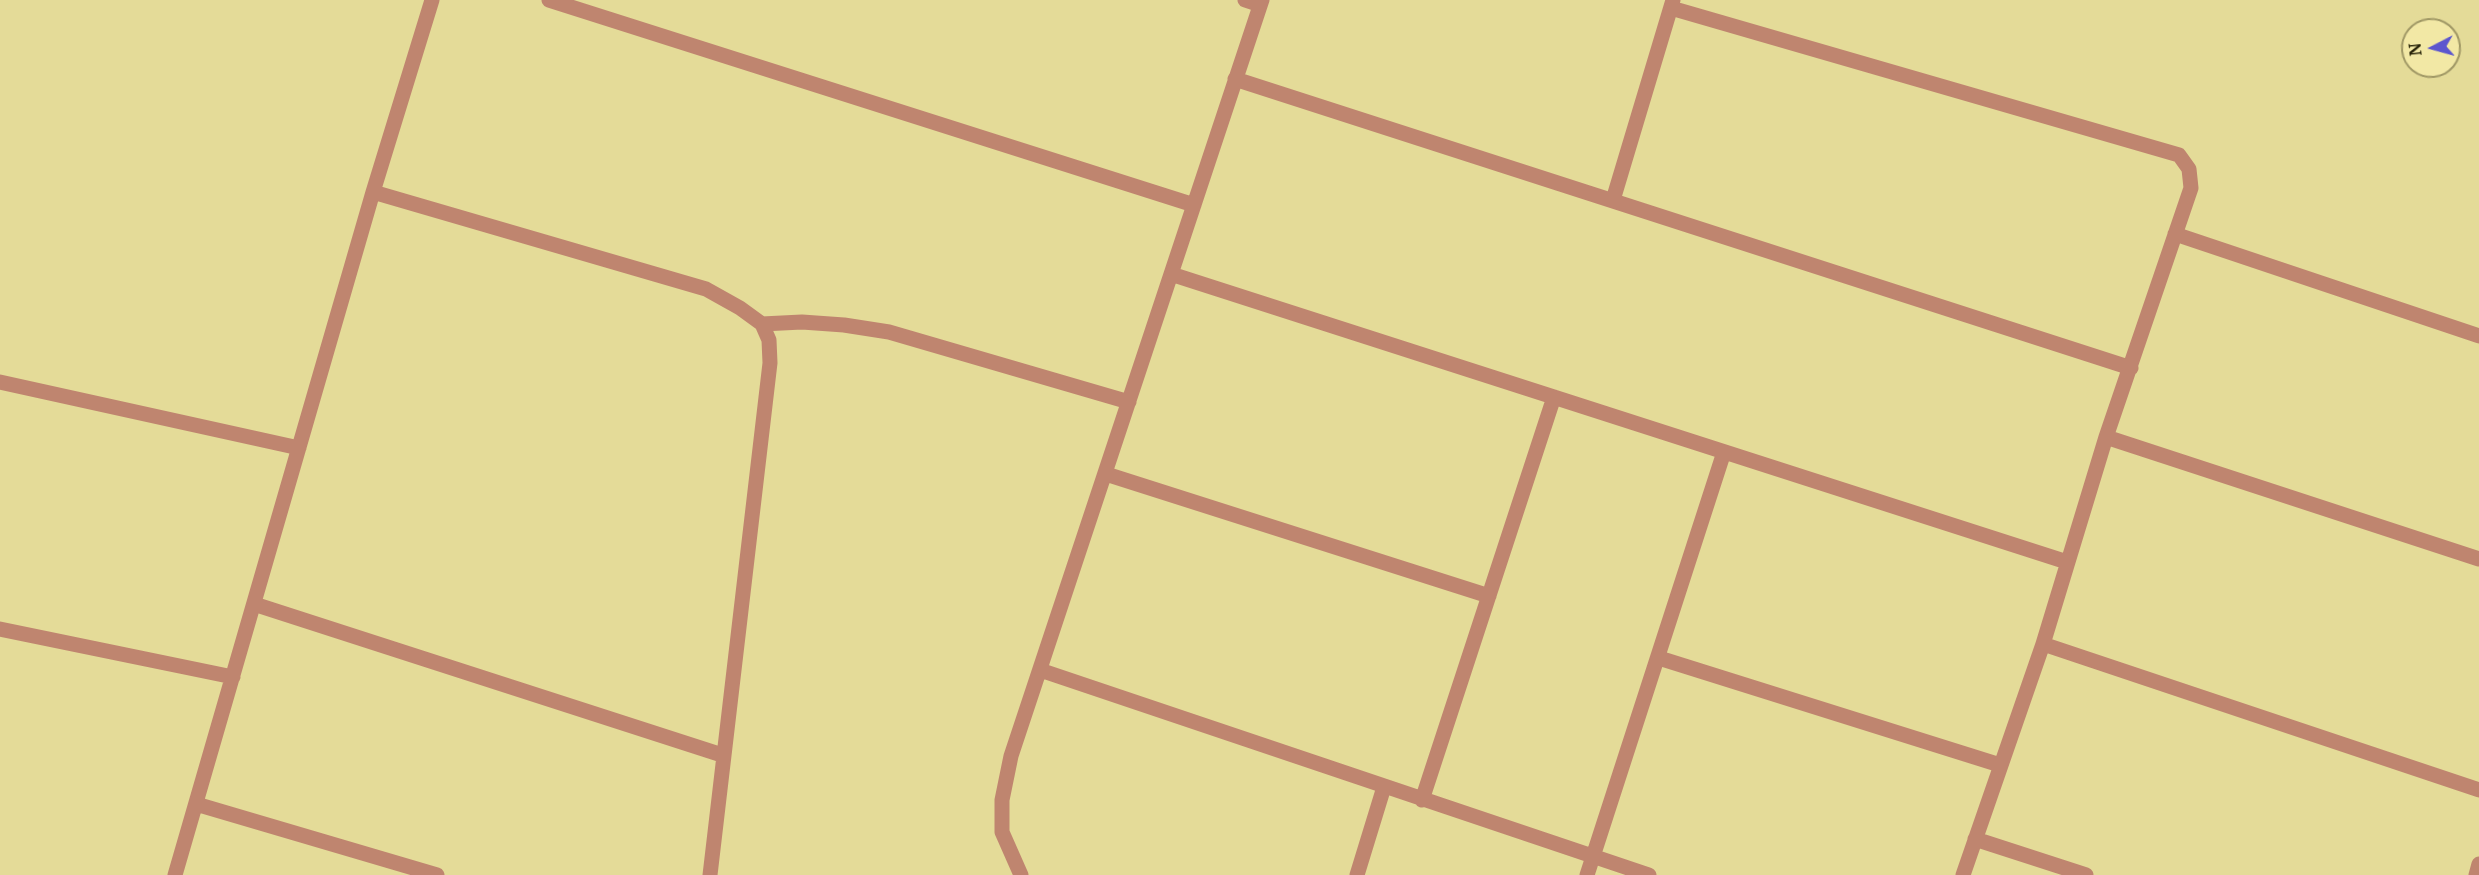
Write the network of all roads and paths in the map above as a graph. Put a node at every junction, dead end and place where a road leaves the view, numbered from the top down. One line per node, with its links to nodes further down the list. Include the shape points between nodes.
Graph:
1 (432, 0): 6 (street)
2 (549, 0): 8 (street)
3 (1256, 2): 5 (street)
4 (1672, 4): 7 (street); 9 (street, via 2179,155 2189,170 2191,188)
5 (1235, 79): 7 (street); 8 (street)
6 (373, 192): 11 (street, via 706,289); 18 (street)
7 (1613, 201): 13 (street)
8 (1194, 204): 10 (street)
9 (2175, 234): 12 (street); 13 (street)
10 (1170, 274): 15 (street); 16 (street)
11 (762, 324): 16 (street, via 844,325 889,332); 30 (street, via 769,340 770,363)
12 (2479, 336)
13 (2131, 368): 17 (street)
14 (0, 382): 18 (street)
15 (1554, 397): 19 (street); 23 (street)
16 (1129, 402): 20 (street)
17 (2106, 437): 21 (street); 22 (street)
18 (299, 448): 24 (street)
19 (1724, 452): 22 (street); 27 (street)
20 (1106, 474): 23 (street); 28 (street)
21 (2479, 560)
22 (2067, 562): 26 (street)
23 (1489, 597): 34 (street)
24 (254, 604): 29 (street); 30 (street)
25 (0, 628): 29 (street)
26 (2043, 644): 31 (street); 33 (street)
27 (1659, 658): 31 (street); 37 (street)
28 (1040, 670): 32 (street); 42 (street, via 1011,756 1002,800 1002,832)
29 (233, 677): 35 (street)
30 (722, 755): 41 (street)
31 (2000, 765): 36 (street)
32 (1384, 787): 34 (street); 43 (street)
33 (2479, 790)
34 (1422, 800): 37 (street)
35 (196, 804): 39 (street); 40 (street)
36 (1975, 839): 46 (street); 47 (street)
37 (1593, 857): 44 (street); 45 (street)
38 (2479, 864): 48 (street)
39 (175, 875)
40 (437, 875)
41 (710, 875)
42 (1021, 875)
43 (1357, 875)
44 (1587, 875)
45 (1649, 875)
46 (1963, 875)
47 (2086, 875)
48 (2476, 875)

